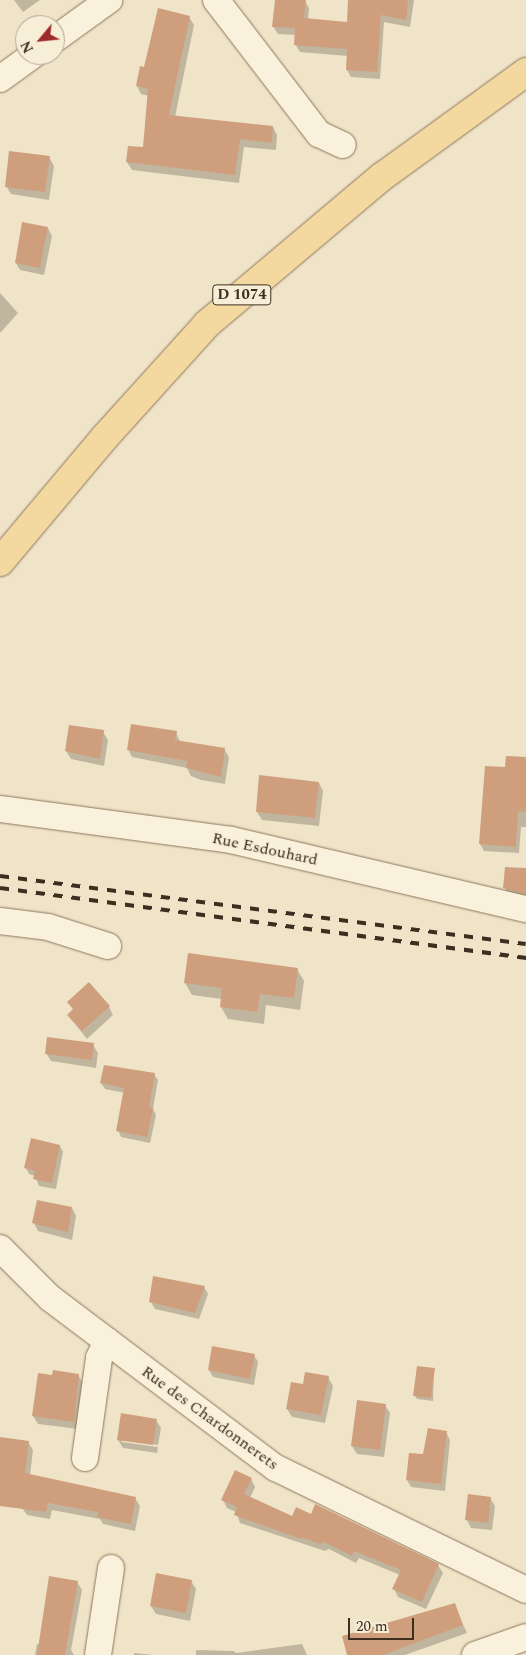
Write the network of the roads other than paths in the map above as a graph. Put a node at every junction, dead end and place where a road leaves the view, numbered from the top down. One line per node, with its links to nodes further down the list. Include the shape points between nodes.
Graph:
1 (109, 0): 3 (street)
2 (216, 0): 7 (street, via 319,134)
3 (65, 32)
4 (19, 65): 6 (street)
5 (526, 72): 8 (main road, D 1074, via 383,176 207,324 104,437)
6 (0, 79)
7 (343, 145)
8 (0, 562)
9 (0, 809): 10 (street, Rue Esdouhard, via 231,840)
10 (526, 909)
11 (0, 921): 12 (street, via 48,927)
12 (108, 946)
13 (0, 1248): 14 (street, Rue des Chardonnerets, via 50,1298)
14 (107, 1341): 15 (street, via 99,1358); 17 (street, Rue des Chardonnerets, via 276,1468)
15 (85, 1458)
16 (111, 1568): 19 (street)
17 (525, 1594)
18 (526, 1637): 20 (street)
19 (98, 1655)
20 (475, 1655)

